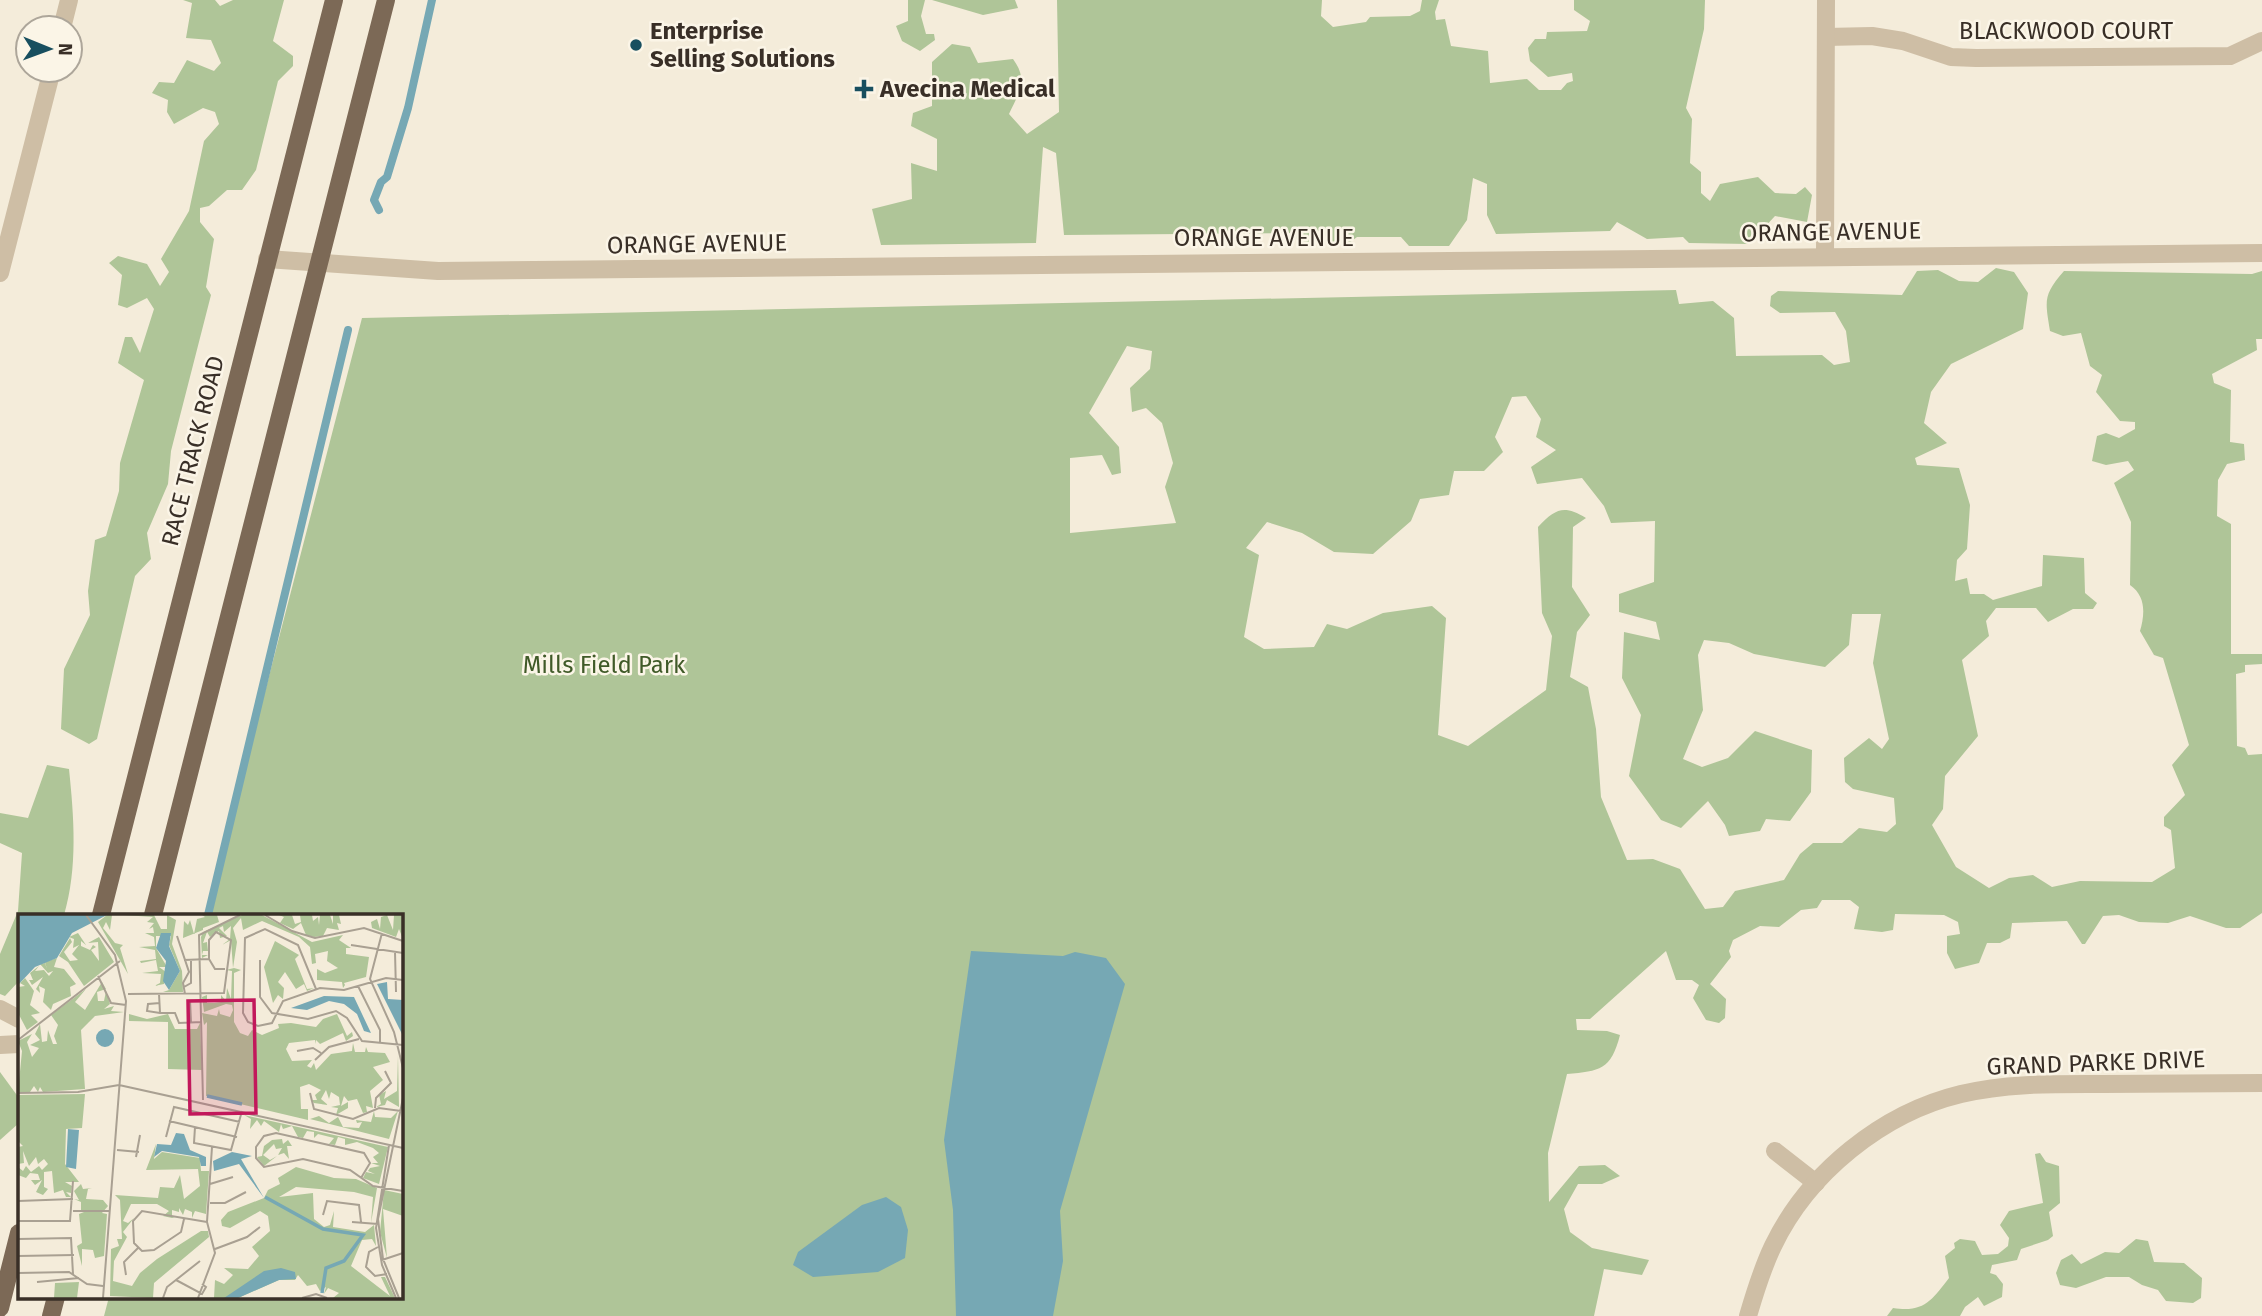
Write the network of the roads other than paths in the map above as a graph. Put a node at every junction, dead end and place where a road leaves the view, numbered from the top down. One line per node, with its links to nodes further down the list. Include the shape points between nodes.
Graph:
1 (334, 0): 9 (main road, RACE TRACK ROAD)
2 (386, 0): 10 (main road)
3 (1826, 0): 4 (street)
4 (1826, 37): 5 (street, BLACKWOOD COURT, via 1872,36 1951,57 1976,58 2230,56); 8 (street)
5 (2262, 41)
6 (47, 84): 11 (street)
7 (2262, 253): 8 (street, ORANGE AVENUE)
8 (1825, 257): 10 (street, ORANGE AVENUE, via 438,271)
9 (267, 259): 10 (street, ORANGE AVENUE); 12 (main road, RACE TRACK ROAD)
10 (318, 264): 13 (main road)
11 (0, 273)
12 (100, 914)
13 (153, 914)
14 (0, 1009): 15 (street)
15 (18, 1018)
16 (18, 1044): 17 (street)
17 (0, 1045)
18 (2262, 1083): 20 (street, GRAND PARKE DRIVE, via 2005,1086 1960,1094 1884,1126)
19 (1775, 1151): 20 (street)
20 (1816, 1183): 25 (street, GRAND PARKE DRIVE, via 1774,1244)
21 (18, 1237): 23 (main road)
22 (56, 1298): 24 (main road)
23 (0, 1308)
24 (51, 1316)
25 (1748, 1316)

